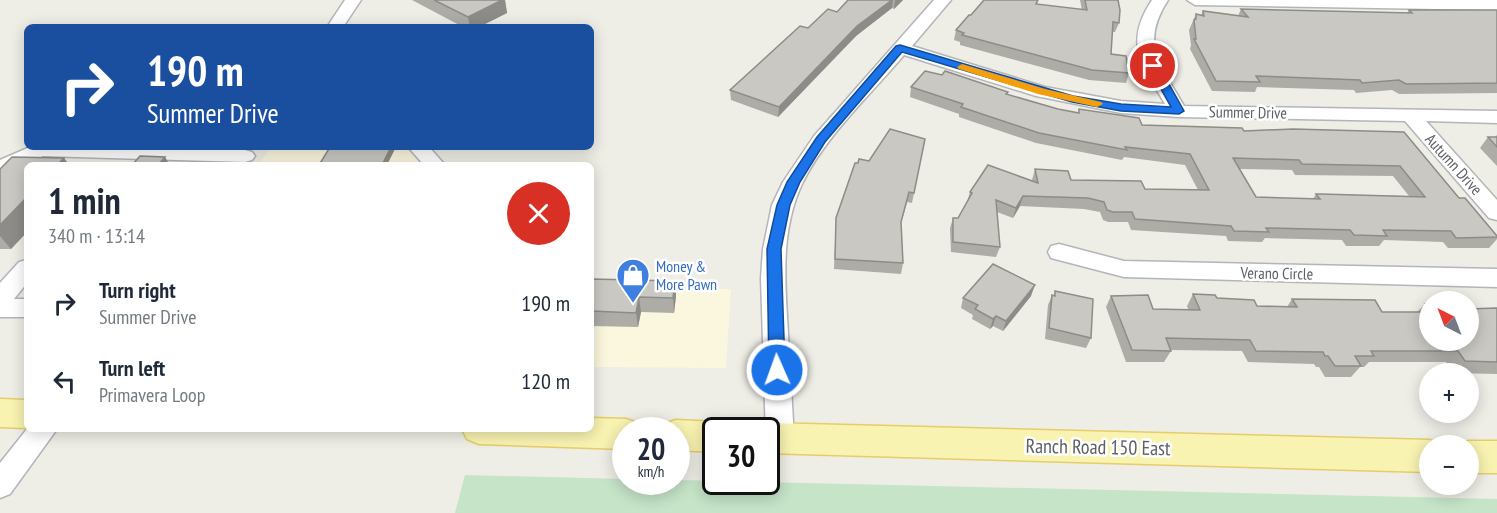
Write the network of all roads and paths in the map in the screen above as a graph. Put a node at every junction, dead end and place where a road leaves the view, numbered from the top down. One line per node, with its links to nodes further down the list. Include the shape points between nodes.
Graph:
1 (353, 0): 6 (street)
2 (943, 0): 7 (street)
3 (1160, 0): 8 (street, via 1148,19 1144,42)
4 (1195, 0): 5 (street)
5 (1497, 5)
6 (337, 24)
7 (900, 48): 8 (street, Summer Drive, via 1072,99); 26 (street, via 821,140 783,205 774,249)
8 (1179, 111): 9 (street, Summer Drive)
9 (1411, 116): 10 (street, Summer Drive); 17 (street, Autumn Drive)
10 (1497, 117)
11 (421, 150): 15 (street)
12 (245, 156): 14 (street)
13 (122, 159): 14 (street); 16 (street, via 40,150)
14 (178, 160)
15 (432, 162)
16 (0, 168)
17 (1497, 213)
18 (1059, 252): 20 (street, Verano Circle, via 1124,268)
19 (24, 274): 21 (street)
20 (1497, 278)
21 (0, 299)
22 (0, 308): 23 (street)
23 (24, 308)
24 (0, 414): 25 (main road)
25 (24, 414)
26 (773, 417)
27 (41, 432): 34 (street)
28 (567, 432): 29 (main road)
29 (612, 434)
30 (780, 439): 31 (main road, Ranch Road 150 East)
31 (1419, 456)
32 (1479, 457): 33 (main road)
33 (1497, 457)
34 (0, 485)

